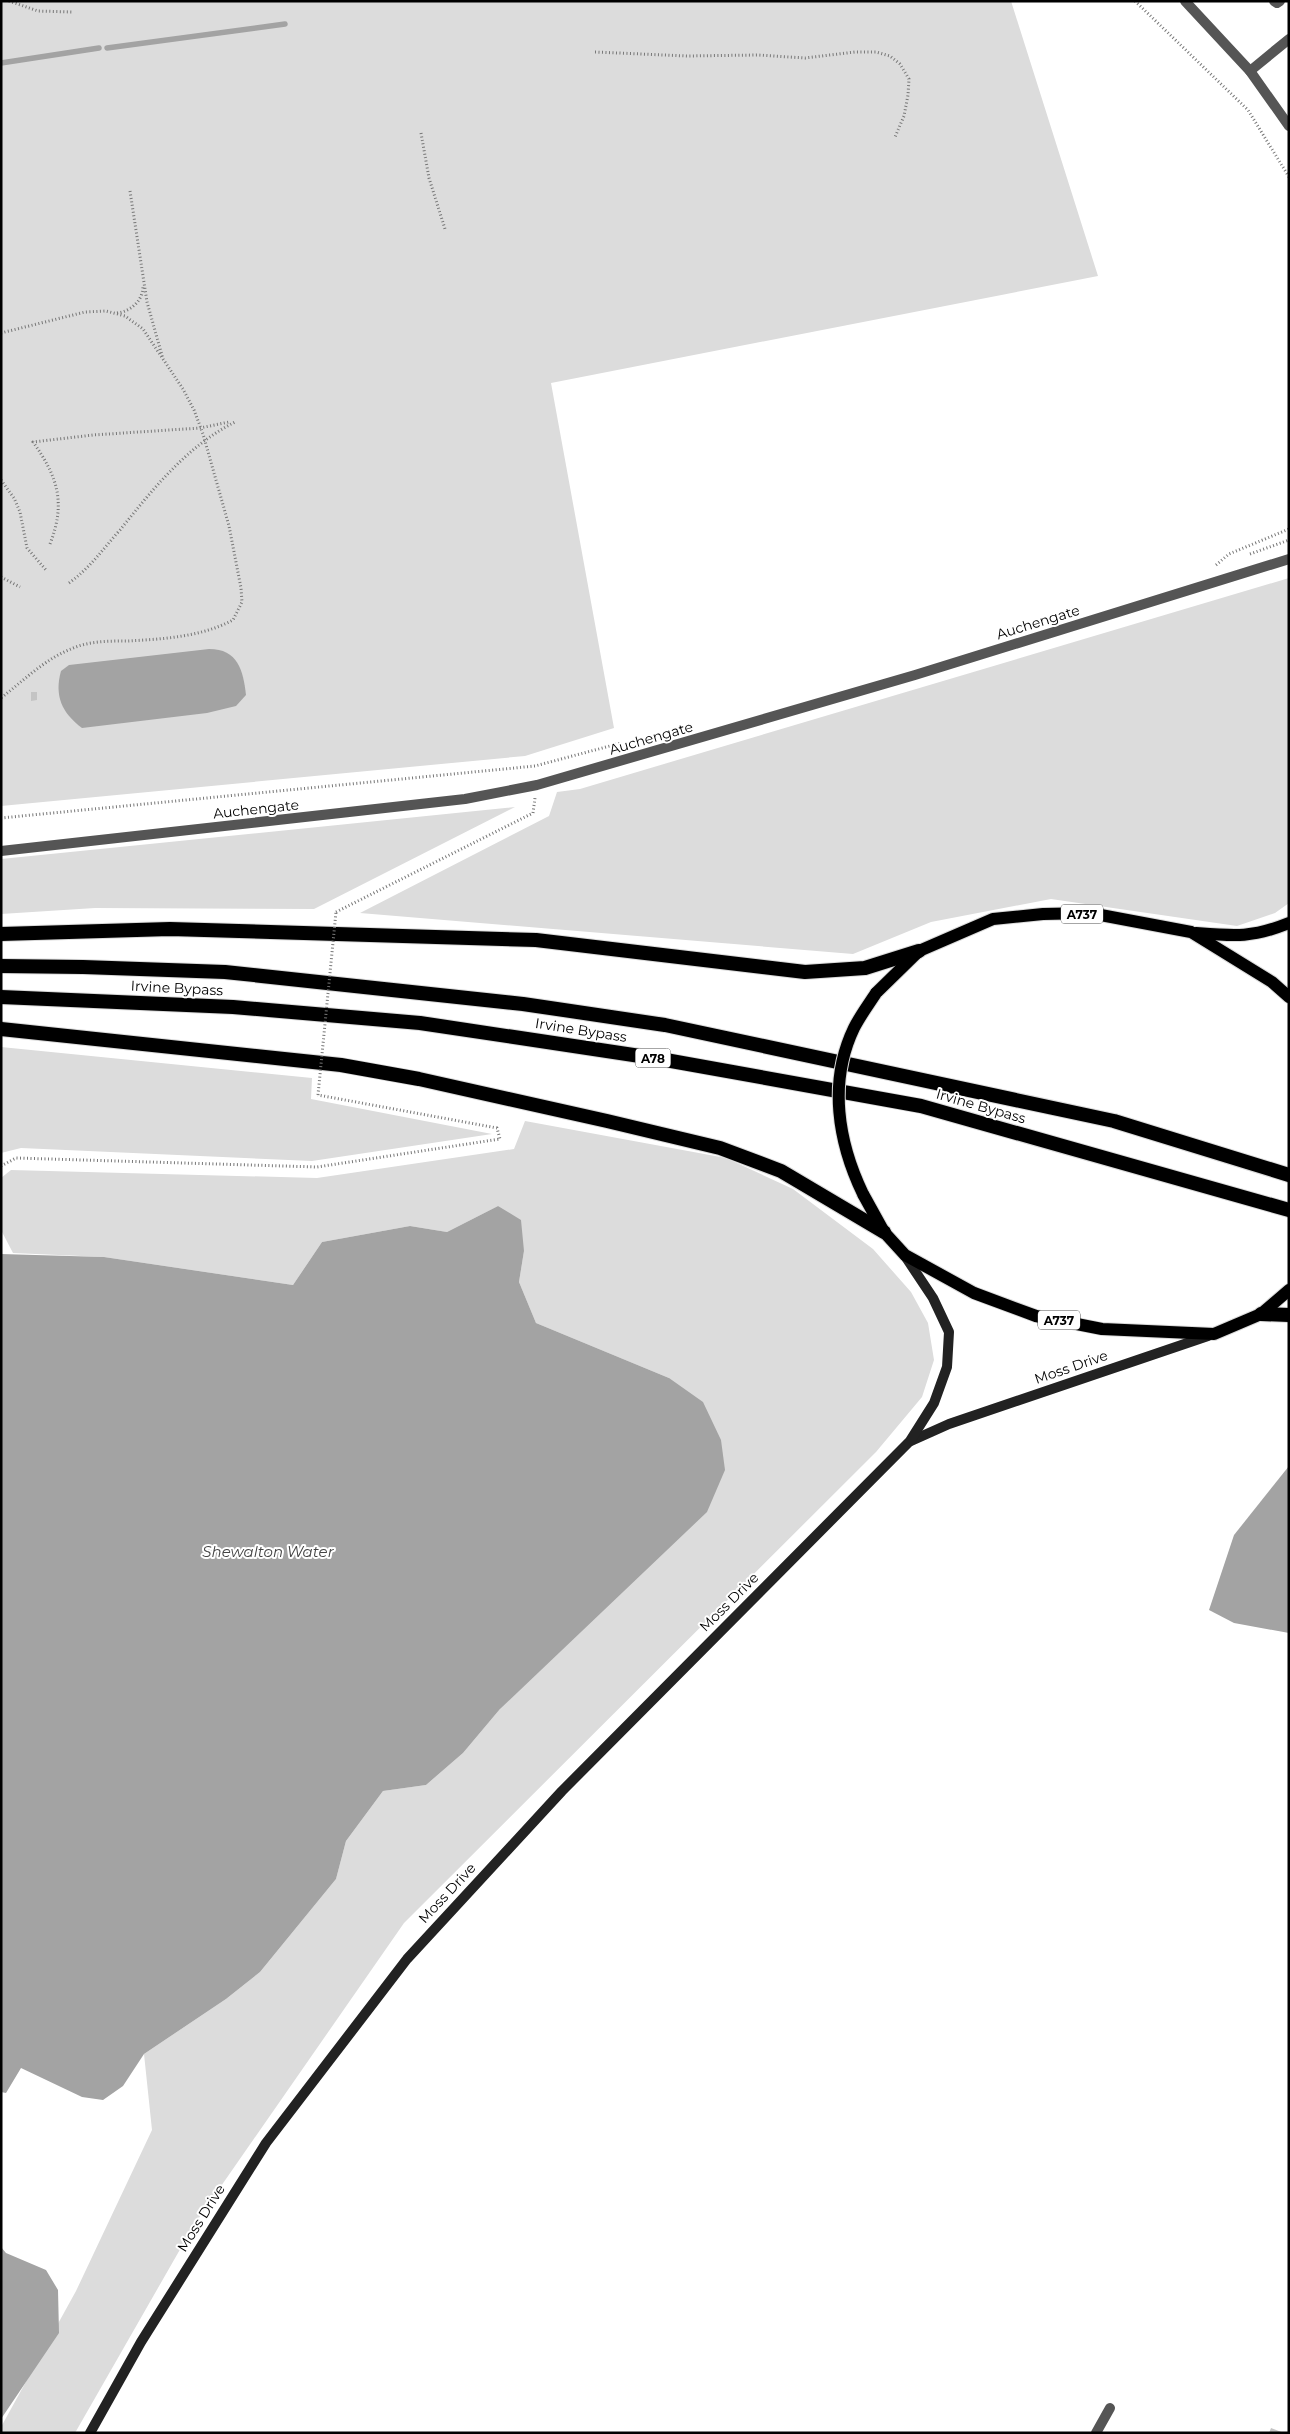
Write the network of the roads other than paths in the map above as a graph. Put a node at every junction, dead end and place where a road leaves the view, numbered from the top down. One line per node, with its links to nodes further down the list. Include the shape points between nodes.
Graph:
1 (1185, 1): 5 (street)
2 (1274, 1): 3 (street)
3 (1280, 1)
4 (1289, 40): 5 (street)
5 (1250, 71): 6 (street)
6 (1289, 126)
7 (1289, 560): 8 (street, Auchengate, via 915,675 537,785 465,799)
8 (1, 851)
9 (1289, 923): 10 (main road, A737, via 1240,936)
10 (1191, 932): 12 (main road, A737, via 1090,914 1043,914 993,919); 15 (main road, A737, via 1264,976)
11 (1, 934): 12 (highway, via 170,929 536,940 804,972 865,968)
12 (919, 951): 19 (main road, A737, bridge, via 876,992 854,1028 840,1069 838,1105 842,1133 854,1176)
13 (1, 966): 17 (highway, Irvine Bypass, via 225,972 523,1004 665,1025 1114,1121)
14 (1, 997): 18 (highway, Irvine Bypass / A78, via 234,1007 420,1023 640,1056 921,1106)
15 (1289, 997)
16 (1, 1030): 19 (highway, via 341,1065 607,1121 720,1148 781,1170)
17 (1289, 1175)
18 (1289, 1210)
19 (884, 1232): 20 (main road, A737)
20 (905, 1255): 24 (main road, A737, via 974,1294 1036,1316 1102,1329); 25 (main road, Moss Drive, via 933,1298 949,1332 948,1367 934,1403)
21 (1289, 1290): 22 (main road, A737)
22 (1261, 1314): 23 (highway); 24 (main road, A737)
23 (1289, 1315)
24 (1214, 1334): 25 (main road, Moss Drive, via 949,1424)
25 (910, 1441): 27 (main road, Moss Drive, via 562,1791 407,1959 266,2143 140,2342)
26 (1110, 2408): 28 (street)
27 (90, 2433)
28 (1096, 2433)

